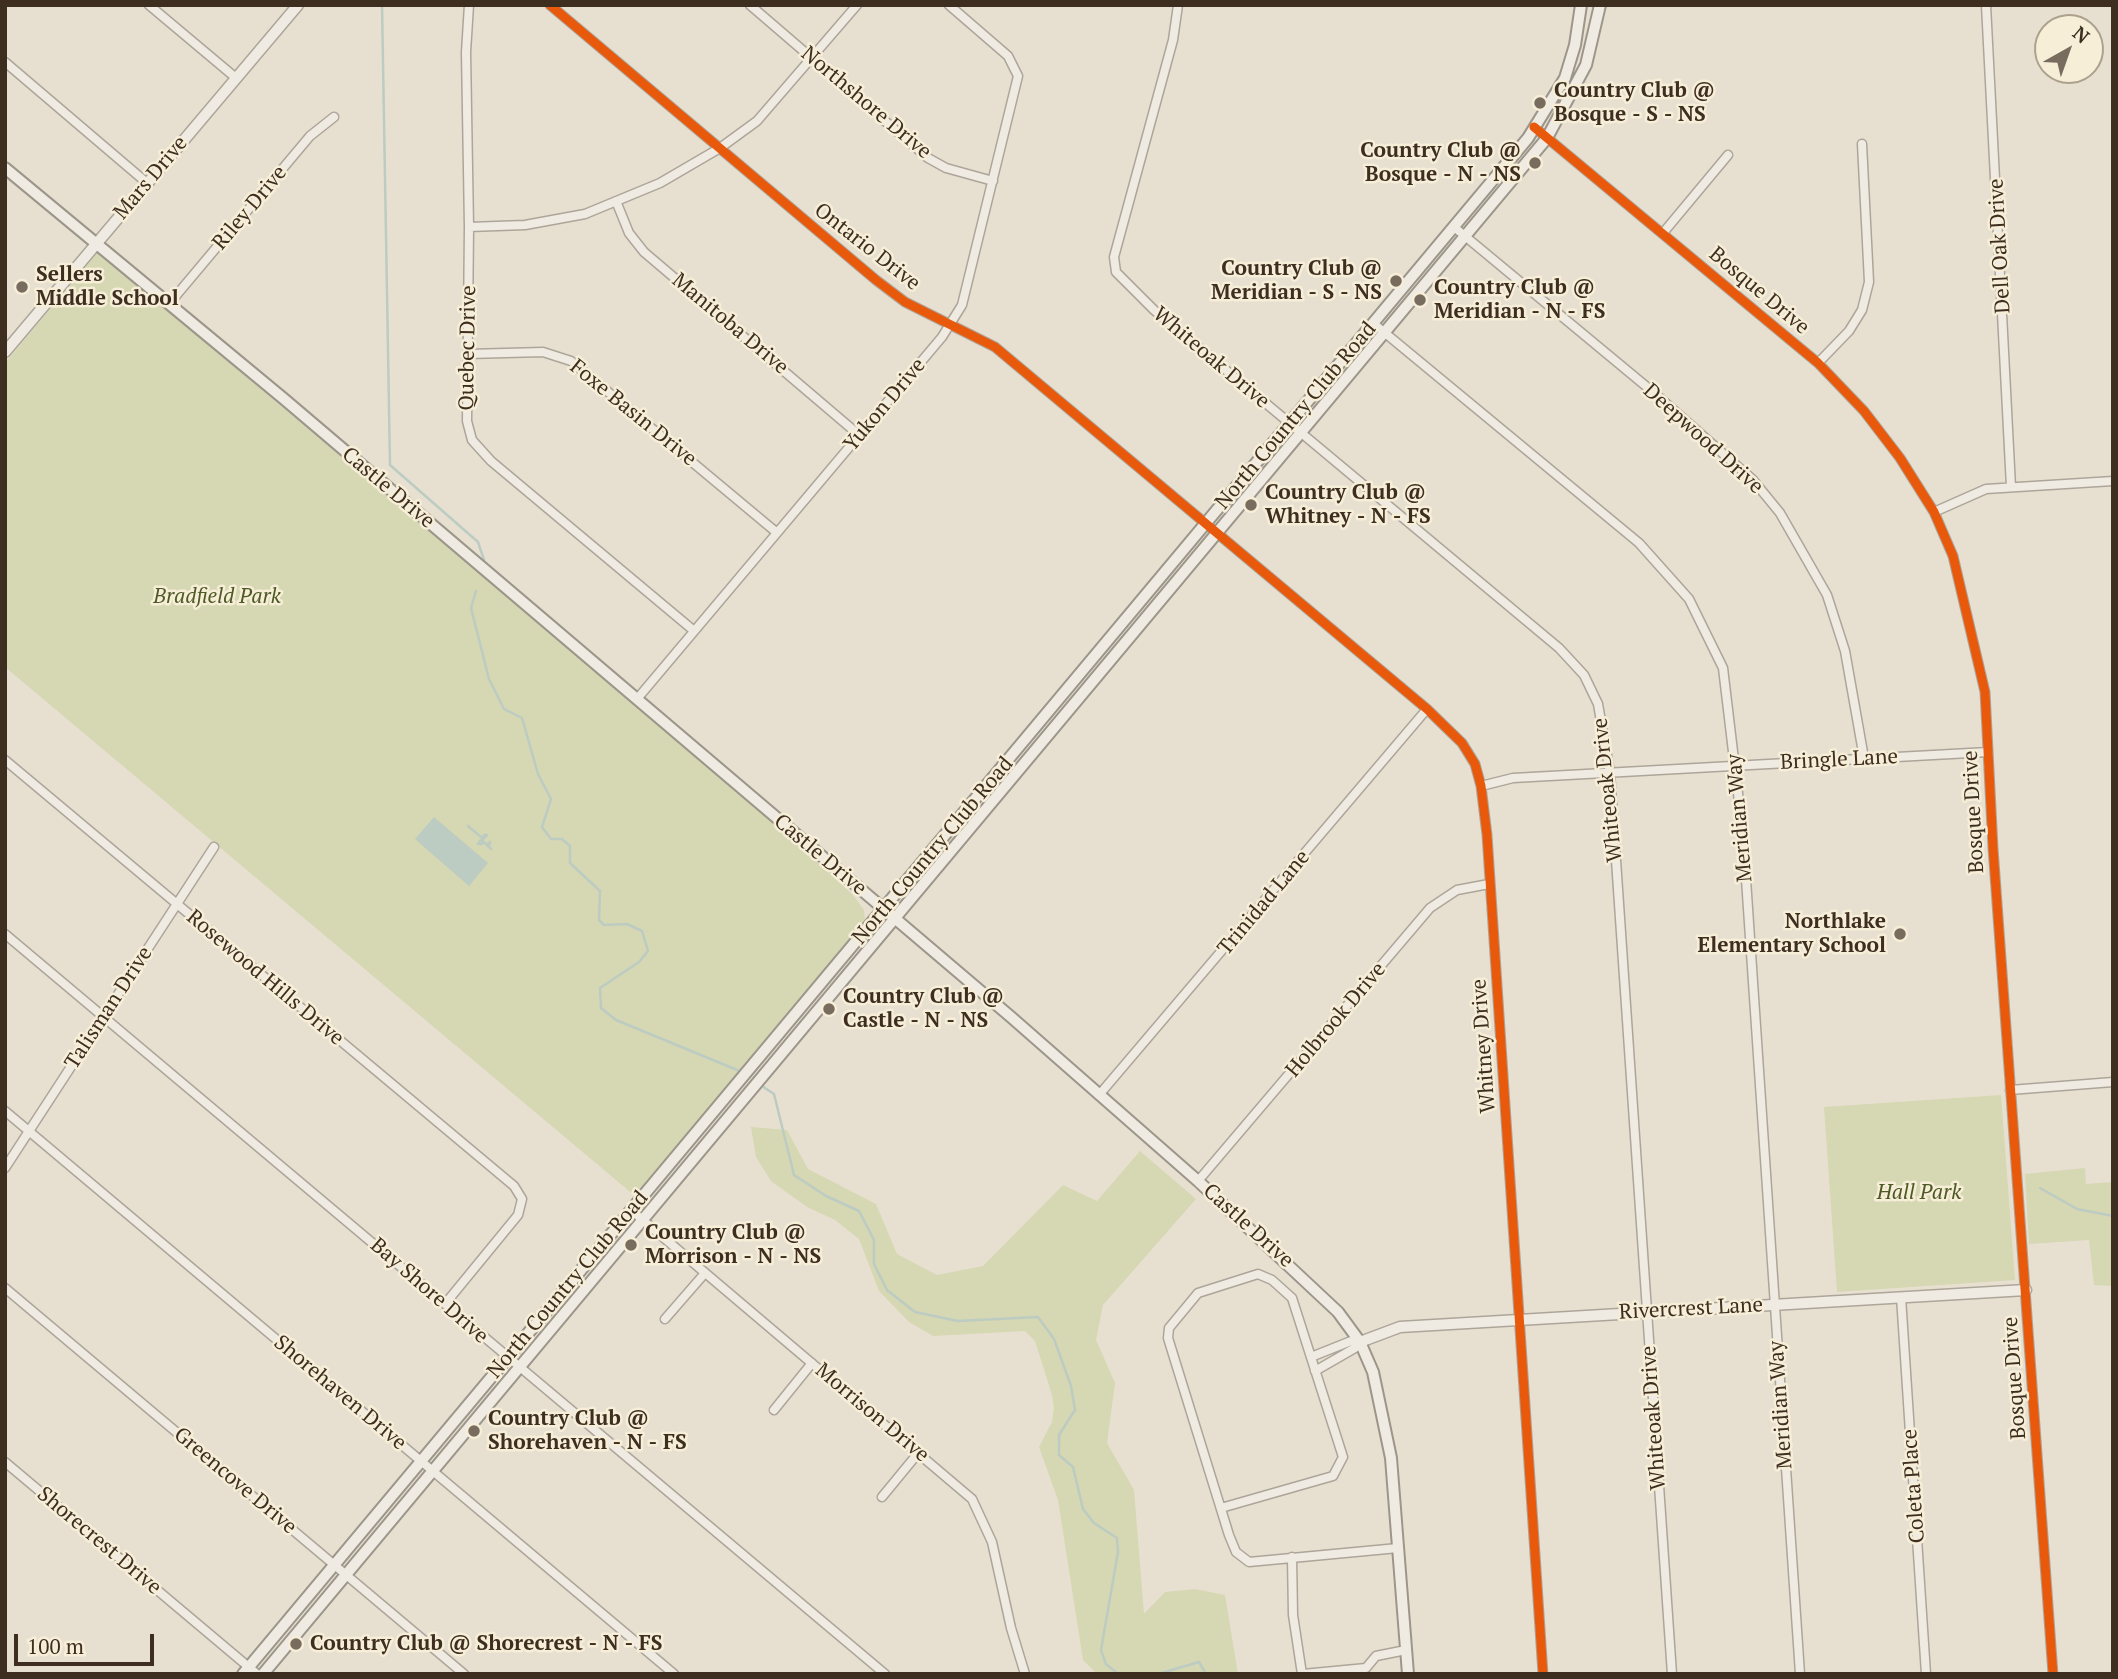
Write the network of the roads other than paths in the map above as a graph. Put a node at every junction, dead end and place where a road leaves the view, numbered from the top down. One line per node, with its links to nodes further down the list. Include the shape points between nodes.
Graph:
1 (149, 5): 14 (street)
2 (298, 5): 14 (street, Mars Drive)
3 (469, 5): 25 (street, Quebec Drive)
4 (550, 5): 19 (street, Ontario Drive)
5 (750, 5): 12 (street, Northshore Drive)
6 (857, 5): 12 (street)
7 (949, 5): 22 (street, Yukon Drive, via 1008,56 1018,76)
8 (1178, 5): 37 (street, Whiteoak Drive, via 1114,257 1116,272 1154,310)
9 (1581, 5): 16 (main road, North Country Club Road, via 1572,59 1557,94)
10 (1600, 5): 17 (main road, North Country Club Road, via 1586,65)
11 (1986, 5): 41 (street, Dell Oak Drive)
12 (812, 58): 19 (street, via 757,121); 22 (street, Northshore Drive, via 928,158)
13 (5, 62): 23 (street)
14 (236, 78): 23 (street, Mars Drive)
15 (334, 117): 30 (street, Riley Drive, via 310,136)
16 (1534, 127): 17 (street, Bosque Drive); 26 (main road, North Country Club Road)
17 (1548, 138): 27 (street, Bosque Drive); 28 (main road, North Country Club Road)
18 (1862, 145): 36 (street, via 1869,282 1849,331)
19 (720, 148): 24 (street, via 660,183); 32 (street, Ontario Drive, via 876,280 905,302)
20 (1728, 155): 27 (street)
21 (5, 168): 29 (main road, Castle Drive)
22 (993, 181): 32 (street, Yukon Drive, via 966,292)
23 (147, 183): 29 (street, Mars Drive)
24 (616, 201): 25 (street, via 585,214 525,225); 39 (street, Manitoba Drive, via 629,233 644,251)
25 (469, 227): 35 (street, Quebec Drive)
26 (1454, 227): 28 (street, Deepwood Drive); 31 (main road, North Country Club Road)
27 (1663, 233): 36 (street, Bosque Drive)
28 (1466, 237): 33 (main road, North Country Club Road); 52 (street, Deepwood Drive, via 1653,392 1753,480 1780,513 1827,595 1845,651)
29 (96, 243): 30 (main road, Castle Drive); 34 (street, Mars Drive)
30 (169, 304): 47 (main road, Castle Drive)
31 (1373, 323): 33 (street, Meridian Way); 37 (main road, North Country Club Road)
32 (951, 325): 39 (street, Yukon Drive); 43 (street, Ontario Drive, via 995,347)
33 (1386, 334): 38 (main road, North Country Club Road); 54 (street, Meridian Way, via 1639,543 1689,599 1723,668)
34 (5, 352)
35 (468, 354): 44 (street, Foxe Basin Drive, via 543,352 571,361); 46 (street, Quebec Drive, via 467,421 472,440 491,461)
36 (1818, 363): 42 (street, Bosque Drive, via 1864,411)
37 (1290, 424): 38 (street, Whiteoak Drive); 43 (main road, North Country Club Road)
38 (1301, 434): 45 (main road, North Country Club Road); 55 (street, Whiteoak Drive, via 1576,665 1598,704)
39 (859, 435): 44 (street, Yukon Drive)
40 (2113, 481): 41 (street)
41 (2011, 487): 42 (street, via 1986,489)
42 (1934, 512): 51 (street, Bosque Drive, via 1953,556 1985,692)
43 (1205, 525): 45 (street, Ontario Drive); 49 (main road, North Country Club Road)
44 (776, 532): 46 (street, Yukon Drive)
45 (1216, 535): 48 (street, Whitney Drive); 50 (main road, North Country Club Road)
46 (693, 630): 47 (street, Yukon Drive)
47 (637, 699): 60 (main road, Castle Drive)
48 (1427, 709): 56 (street, Whitney Drive, via 1462,743); 66 (street, Trinidad Lane)
49 (1037, 725): 50 (main road); 60 (main road, North Country Club Road)
50 (1049, 735): 61 (main road, North Country Club Road)
51 (1988, 752): 52 (street, Bringle Lane); 65 (street, Bosque Drive)
52 (1864, 758): 54 (street, Bringle Lane)
53 (5, 760): 59 (street, Rosewood Hills Drive)
54 (1737, 765): 55 (street, Bringle Lane); 80 (street, Meridian Way)
55 (1610, 773): 56 (street, Bringle Lane, via 1513,778); 81 (street, Whiteoak Drive)
56 (1481, 786): 58 (street, Whitney Drive)
57 (214, 847): 59 (street, Talisman Drive)
58 (1489, 884): 72 (street, Holbrook Drive, via 1457,890 1430,908); 82 (street, Whitney Drive)
59 (177, 905): 63 (street, Talisman Drive); 79 (street, Rosewood Hills Drive, via 501,1174 522,1199 518,1214)
60 (884, 909): 61 (main road, Castle Drive); 69 (main road, North Country Club Road)
61 (896, 919): 66 (main road, Castle Drive); 70 (main road, North Country Club Road)
62 (5, 934): 63 (street, Bay Shore Drive)
63 (104, 1017): 68 (street, Talisman Drive); 79 (street, Bay Shore Drive)
64 (2113, 1082): 65 (street)
65 (2010, 1090): 77 (street, Bosque Drive)
66 (1099, 1095): 72 (main road, Castle Drive)
67 (5, 1111): 68 (street, Shorehaven Drive)
68 (29, 1132): 71 (street, Talisman Drive); 92 (street, Shorehaven Drive)
69 (693, 1135): 70 (main road); 73 (main road, North Country Club Road)
70 (706, 1146): 74 (main road, North Country Club Road)
71 (5, 1168)
72 (1198, 1181): 84 (main road, Castle Drive, via 1317,1290)
73 (631, 1210): 74 (street, Morrison Drive); 86 (main road, North Country Club Road)
74 (644, 1220): 75 (street, Morrison Drive); 88 (main road, North Country Club Road)
75 (705, 1273): 83 (street); 87 (street, Morrison Drive)
76 (5, 1288): 99 (street, Greencove Drive)
77 (2026, 1290): 78 (street, Rivercrest Lane); 116 (street, Bosque Drive)
78 (1901, 1297): 80 (street, Rivercrest Lane); 115 (street, Coleta Place)
79 (445, 1304): 86 (street, Bay Shore Drive)
80 (1773, 1305): 81 (street, Rivercrest Lane); 114 (street, Meridian Way)
81 (1646, 1312): 82 (street, Rivercrest Lane); 113 (street, Whiteoak Drive)
82 (1519, 1318): 84 (street, Rivercrest Lane, via 1392,1328); 112 (street, Whitney Drive)
83 (665, 1319)
84 (1360, 1342): 85 (street, via 1351,1341); 89 (street); 97 (main road, Castle Drive, via 1373,1372 1391,1458)
85 (1311, 1357): 89 (street); 96 (street, via 1292,1298 1258,1274 1198,1293 1169,1328 1168,1338)
86 (507, 1358): 88 (street, Bay Shore Drive); 92 (main road, North Country Club Road)
87 (812, 1363): 90 (street); 91 (street, Morrison Drive)
88 (519, 1369): 94 (main road, North Country Club Road); 102 (street, Bay Shore Drive)
89 (1315, 1370): 96 (street, via 1343,1457 1339,1468 1333,1476)
90 (774, 1410)
91 (919, 1452): 95 (street); 109 (street, Morrison Drive, via 976,1505 992,1542)
92 (420, 1461): 94 (street, Shorehaven Drive); 99 (main road, North Country Club Road)
93 (5, 1462): 103 (street, Shorecrest Drive)
94 (432, 1471): 100 (main road, North Country Club Road); 107 (street, Shorehaven Drive)
95 (881, 1497)
96 (1221, 1508): 98 (street, via 1241,1558 1249,1562)
97 (1398, 1548): 98 (street); 101 (main road, Castle Drive)
98 (1292, 1557): 110 (street, via 1293,1615)
99 (334, 1565): 100 (street, Greencove Drive); 103 (main road, North Country Club Road)
100 (346, 1574): 105 (main road, North Country Club Road); 106 (street, Greencove Drive)
101 (1406, 1650): 104 (street, via 1376,1656); 111 (main road, Castle Drive)
102 (874, 1670): 108 (street, Bay Shore Drive)
103 (249, 1671)
104 (1369, 1671): 110 (street)
105 (263, 1674)
106 (464, 1674)
107 (674, 1674)
108 (885, 1674)
109 (1025, 1674)
110 (1302, 1674)
111 (1408, 1674)
112 (1543, 1674)
113 (1672, 1674)
114 (1800, 1674)
115 (1926, 1674)
116 (2053, 1674)

